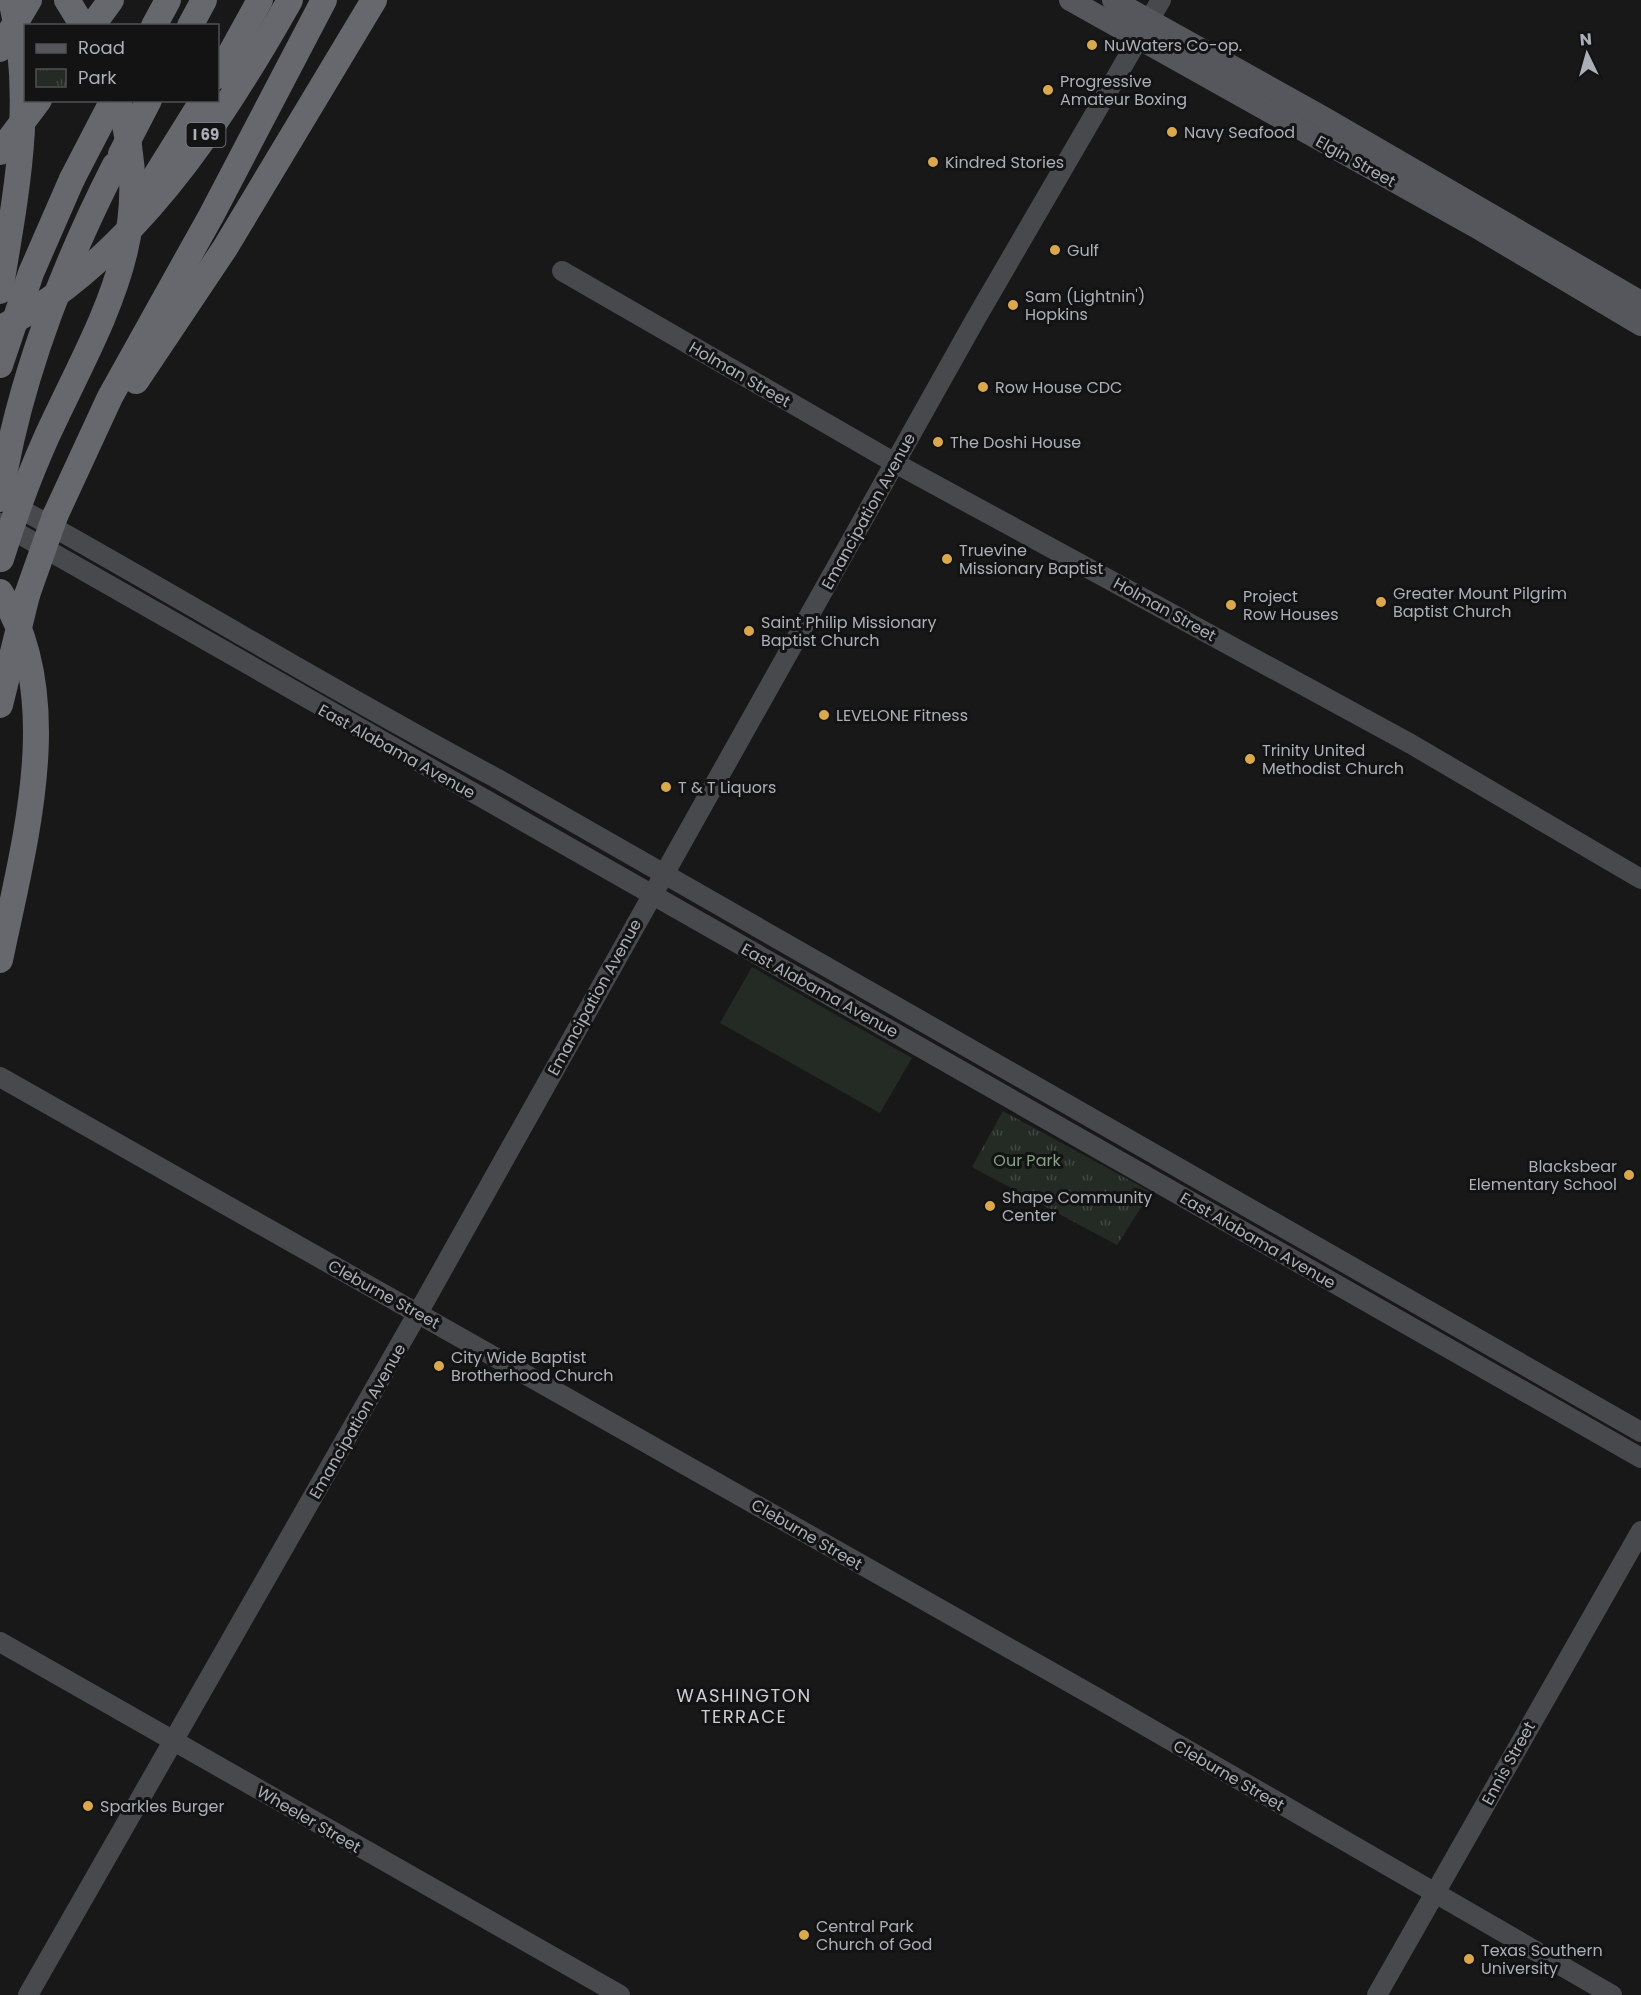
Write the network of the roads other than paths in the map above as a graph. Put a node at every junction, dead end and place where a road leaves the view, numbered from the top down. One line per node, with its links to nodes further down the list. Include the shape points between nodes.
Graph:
1 (11, 0): 29 (highway, bridge, via 21,55 24,116)
2 (29, 0): 19 (highway)
3 (67, 0): 14 (highway)
4 (111, 0): 15 (highway)
5 (168, 0): 16 (highway)
6 (204, 0): 17 (highway)
7 (260, 0): 20 (highway)
8 (290, 0): 27 (highway, I 69, via 195,151)
9 (324, 0): 35 (highway, via 212,216 110,397)
10 (374, 0): 35 (highway, via 213,267)
11 (1070, 0): 18 (main road, Elgin Street)
12 (1113, 0): 18 (main road, Elgin Street)
13 (1161, 0): 18 (street, Emancipation Avenue)
14 (82, 24)
15 (93, 24)
16 (155, 24)
17 (191, 24)
18 (1144, 30): 30 (main road, Elgin Street, via 1323,117); 31 (main road, Elgin Street); 34 (street, Emancipation Avenue)
19 (0, 49)
20 (219, 74)
21 (38, 102): 26 (highway)
22 (112, 102): 33 (highway, bridge, via 72,178 31,273)
23 (119, 102): 38 (highway, bridge, via 129,142 134,193 126,252 106,312 26,483)
24 (148, 102): 36 (highway, bridge, via 72,253 16,421)
25 (201, 102): 27 (highway, via 129,220)
26 (0, 152)
27 (103, 255): 32 (highway, I 69, via 50,298)
28 (562, 271): 34 (street, Holman Street)
29 (0, 291)
30 (1641, 302)
31 (1641, 325)
32 (0, 329)
33 (0, 366)
34 (895, 463): 41 (street, Emancipation Avenue); 42 (street, Holman Street, via 1411,744)
35 (75, 471): 40 (highway, bridge, via 27,595)
36 (0, 494): 41 (street, East Alabama Avenue, via 418,737)
37 (0, 523): 43 (street, East Alabama Avenue)
38 (0, 561)
39 (0, 592): 44 (highway, bridge, via 16,622 26,654 36,730 30,804)
40 (0, 705)
41 (663, 873): 43 (street, Emancipation Avenue); 47 (street, East Alabama Avenue)
42 (1641, 879)
43 (651, 894): 46 (street, Emancipation Avenue); 48 (street, East Alabama Avenue)
44 (0, 960)
45 (0, 1077): 46 (street, Cleburne Street)
46 (418, 1313): 51 (street, Emancipation Avenue); 52 (street, Cleburne Street, via 1099,1699)
47 (1641, 1432)
48 (1641, 1458)
49 (1641, 1531): 52 (street, Ennis Street, via 1516,1747)
50 (0, 1642): 51 (street, Wheeler Street)
51 (173, 1740): 53 (street, Emancipation Avenue); 54 (street, Wheeler Street)
52 (1436, 1896): 55 (street, Ennis Street); 56 (street, Cleburne Street)
53 (28, 1995)
54 (620, 1995)
55 (1377, 1995)
56 (1612, 1995)

